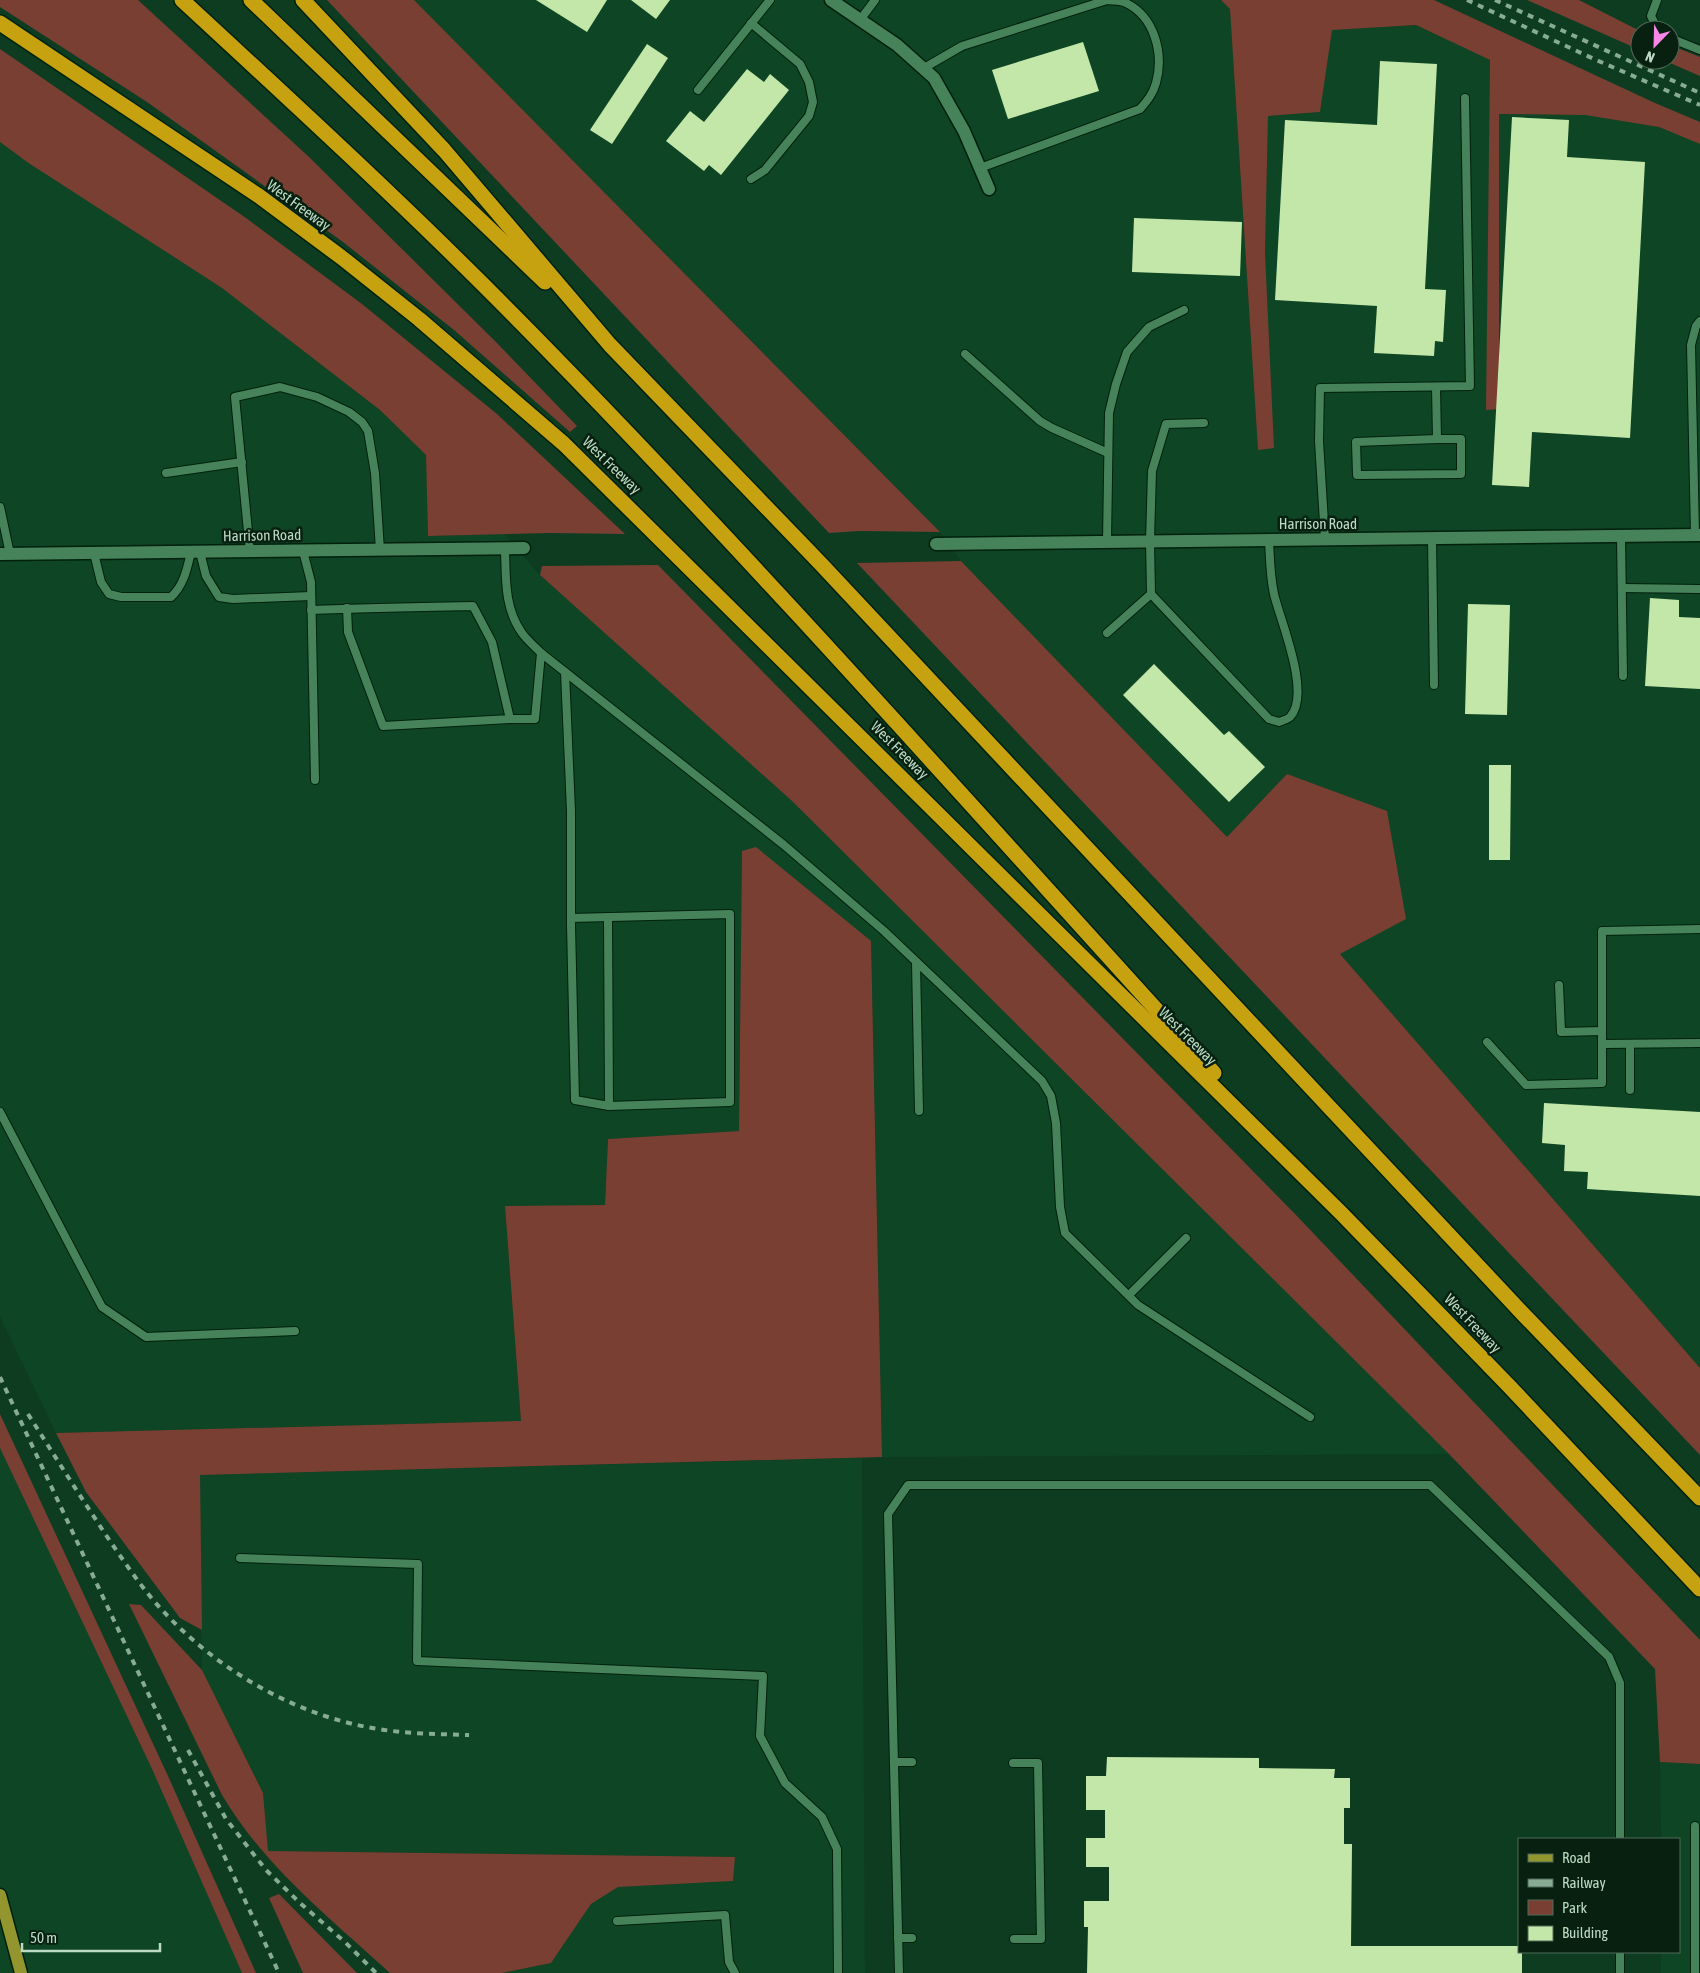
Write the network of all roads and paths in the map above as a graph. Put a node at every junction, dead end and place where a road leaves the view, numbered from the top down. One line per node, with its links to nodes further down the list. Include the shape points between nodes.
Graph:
1 (182, 0): 74 (highway, via 394,197 534,335 803,621)
2 (250, 0): 22 (highway)
3 (303, 0): 22 (highway, via 444,150)
4 (770, 0): 11 (lane)
5 (831, 0): 8 (street)
6 (875, 0): 8 (lane)
7 (1657, 0): 9 (lane, via 1651,16)
8 (860, 20): 14 (street)
9 (1653, 20)
10 (0, 23): 74 (highway, West Freeway, via 259,196 326,246 419,319 564,444)
11 (751, 23): 15 (lane); 18 (lane, via 800,64 809,82 813,102 809,116 765,170)
12 (1680, 42): 13 (lane)
13 (1700, 50)
14 (924, 68): 17 (street, via 934,78 964,131); 17 (lane, via 962,46 1107,0 1125,2 1145,16 1156,36 1159,59 1156,83 1140,109)
15 (698, 90)
16 (1465, 98): 24 (lane, via 1470,386)
17 (980, 168): 19 (street)
18 (751, 179)
19 (989, 189)
20 (1184, 310): 27 (lane, via 1149,327 1127,352 1109,413)
21 (1700, 321): 31 (lane, via 1691,345)
22 (610, 345): 79 (highway, via 820,563 1524,1315)
23 (965, 354): 27 (lane, via 1040,421)
24 (1436, 387): 26 (lane); 34 (lane, via 1320,388 1319,441)
25 (1204, 423): 37 (lane, via 1166,424 1152,471)
26 (1437, 439): 26 (lane, via 1356,442 1357,475 1461,474 1461,439)
27 (1108, 454): 36 (lane)
28 (242, 462): 29 (lane); 41 (lane, via 235,397 280,387 317,397 349,412 368,431 376,473); 44 (lane)
29 (166, 473)
30 (0, 507): 46 (lane)
31 (1697, 535): 32 (street, Harrison Road)
32 (1621, 536): 33 (street, Harrison Road); 47 (lane)
33 (1432, 538): 34 (street, Harrison Road); 57 (lane)
34 (1325, 539): 35 (street, Harrison Road)
35 (1269, 540): 37 (street, Harrison Road); 49 (lane, via 1272,587 1293,653 1296,705 1290,718 1279,722 1270,719)
36 (1107, 541): 37 (street, Harrison Road); 38 (street, Harrison Road)
37 (1150, 541): 49 (lane)
38 (936, 544)
39 (524, 548): 40 (street, Harrison Road)
40 (505, 549): 41 (street, Harrison Road); 54 (lane, via 506,591 511,612 522,633)
41 (380, 550): 42 (street, Harrison Road)
42 (303, 551): 44 (street, Harrison Road); 50 (lane)
43 (196, 552): 44 (street, Harrison Road); 45 (street, Harrison Road); 45 (lane, via 178,590 171,597 110,594 101,582); 50 (lane, via 219,597)
44 (250, 552)
45 (94, 553): 46 (street, Harrison Road)
46 (5, 554)
47 (1622, 588): 48 (lane); 56 (lane)
48 (1700, 589)
49 (1151, 594): 53 (lane)
50 (311, 596): 52 (lane)
51 (347, 608): 52 (lane); 58 (lane, via 474,606 492,642); 58 (lane, via 348,632 383,726)
52 (311, 610): 59 (lane)
53 (1107, 633)
54 (541, 653): 55 (lane); 58 (lane, via 535,719)
55 (565, 672): 61 (lane, via 571,810); 63 (lane, via 784,845)
56 (1623, 676)
57 (1434, 685)
58 (510, 719)
59 (315, 780)
60 (608, 917): 61 (lane); 71 (lane); 71 (lane, via 730,914 730,1102)
61 (571, 918): 71 (lane, via 575,1100)
62 (1700, 929): 65 (lane, via 1602,931)
63 (916, 962): 72 (lane); 76 (lane, via 1042,1082 1051,1096 1065,1233)
64 (1559, 985): 65 (lane, via 1561,1032)
65 (1602, 1031): 68 (lane)
66 (1487, 1042): 68 (lane, via 1526,1085 1602,1083)
67 (1700, 1043): 69 (lane)
68 (1602, 1044): 69 (lane)
69 (1630, 1044): 70 (lane)
70 (1630, 1090)
71 (609, 1106)
72 (919, 1111)
73 (0, 1112): 77 (lane, via 102,1307 146,1337)
74 (1341, 1213): 81 (highway, West Freeway)
75 (1186, 1238): 76 (lane)
76 (1129, 1295): 78 (lane, via 1138,1305)
77 (295, 1331)
78 (1310, 1417)
79 (1700, 1498)
80 (240, 1558): 95 (lane, via 418,1564 417,1661 763,1676 760,1736 785,1783 822,1817 837,1849)
81 (1700, 1590)
82 (894, 1762): 83 (lane); 86 (lane, via 888,1514 908,1485 1430,1485 1608,1657 1620,1682); 89 (lane)
83 (912, 1762)
84 (1013, 1763): 91 (lane, via 1038,1763 1041,1939)
85 (1696, 1826): 98 (lane)
86 (1620, 1838)
87 (0, 1895): 93 (main road)
88 (617, 1921): 94 (lane, via 725,1915 729,1962)
89 (898, 1938): 90 (lane); 96 (lane)
90 (912, 1938)
91 (1014, 1939)
92 (1620, 1953): 97 (lane)
93 (21, 1973)
94 (735, 1973)
95 (838, 1973)
96 (899, 1973)
97 (1620, 1973)
98 (1695, 1973)

